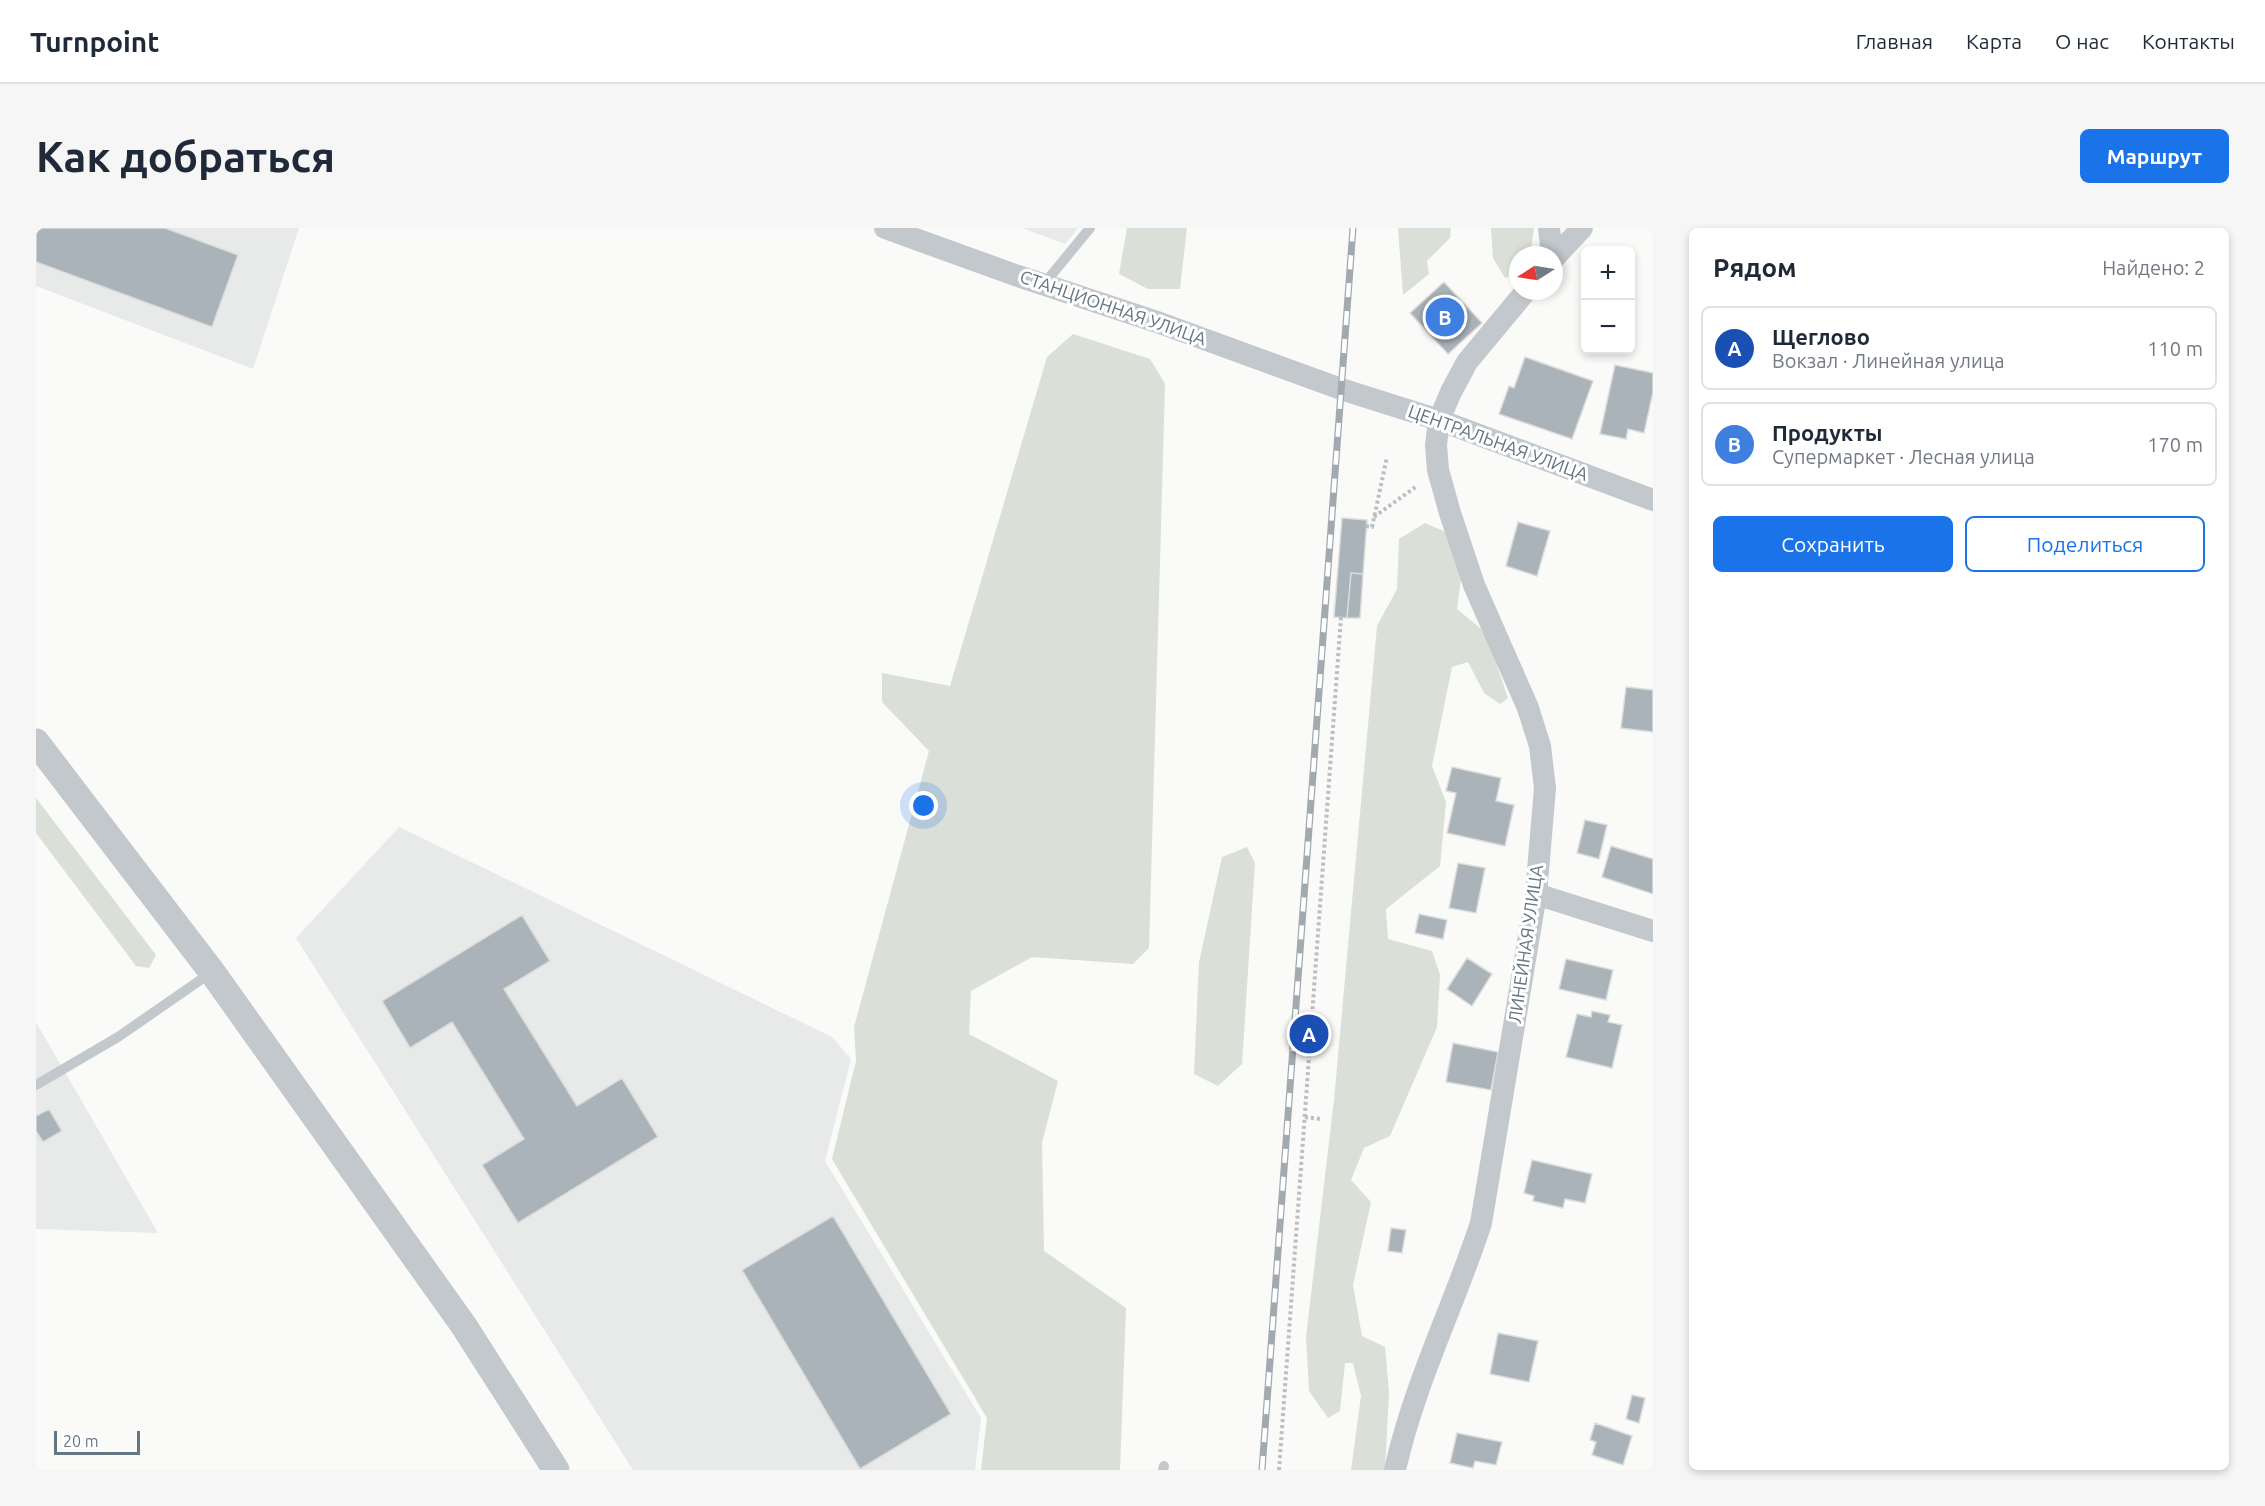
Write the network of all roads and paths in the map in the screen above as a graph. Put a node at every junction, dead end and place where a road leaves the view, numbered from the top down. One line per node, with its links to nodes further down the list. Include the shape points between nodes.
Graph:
1 (885, 228): 7 (street, СТАНЦИОННАЯ УЛИЦА)
2 (1090, 228): 7 (lane)
3 (1550, 228): 5 (street)
4 (1582, 228): 6 (street)
5 (1552, 246)
6 (1563, 246)
7 (1044, 284): 9 (street, СТАНЦИОННАЯ УЛИЦА)
8 (1519, 300): 10 (street, ЛИНЕЙНАЯ УЛИЦА, via 1467,362)
9 (1341, 389): 10 (street, ЦЕНТРАЛЬНАЯ УЛИЦА)
10 (1439, 420): 12 (street, ЛИНЕЙНАЯ УЛИЦА); 13 (street, ЦЕНТРАЛЬНАЯ УЛИЦА)
11 (1387, 457): 14 (path)
12 (1438, 470): 14 (path); 18 (street, ЛИНЕЙНАЯ УЛИЦА, via 1474,585 1528,708 1540,746 1545,788)
13 (1653, 500)
14 (1374, 518): 15 (path, via 1372,527)
15 (1366, 526)
16 (1341, 617): 22 (path)
17 (36, 742): 20 (street)
18 (1536, 894): 19 (street); 26 (street, ЛИНЕЙНАЯ УЛИЦА, via 1481,1223 1417,1393)
19 (1653, 931)
20 (212, 972): 21 (lane, via 118,1037); 24 (street, via 464,1326)
21 (36, 1085)
22 (1305, 1118): 23 (path); 25 (path)
23 (1320, 1119)
24 (556, 1470)
25 (1279, 1470)
26 (1395, 1470)

